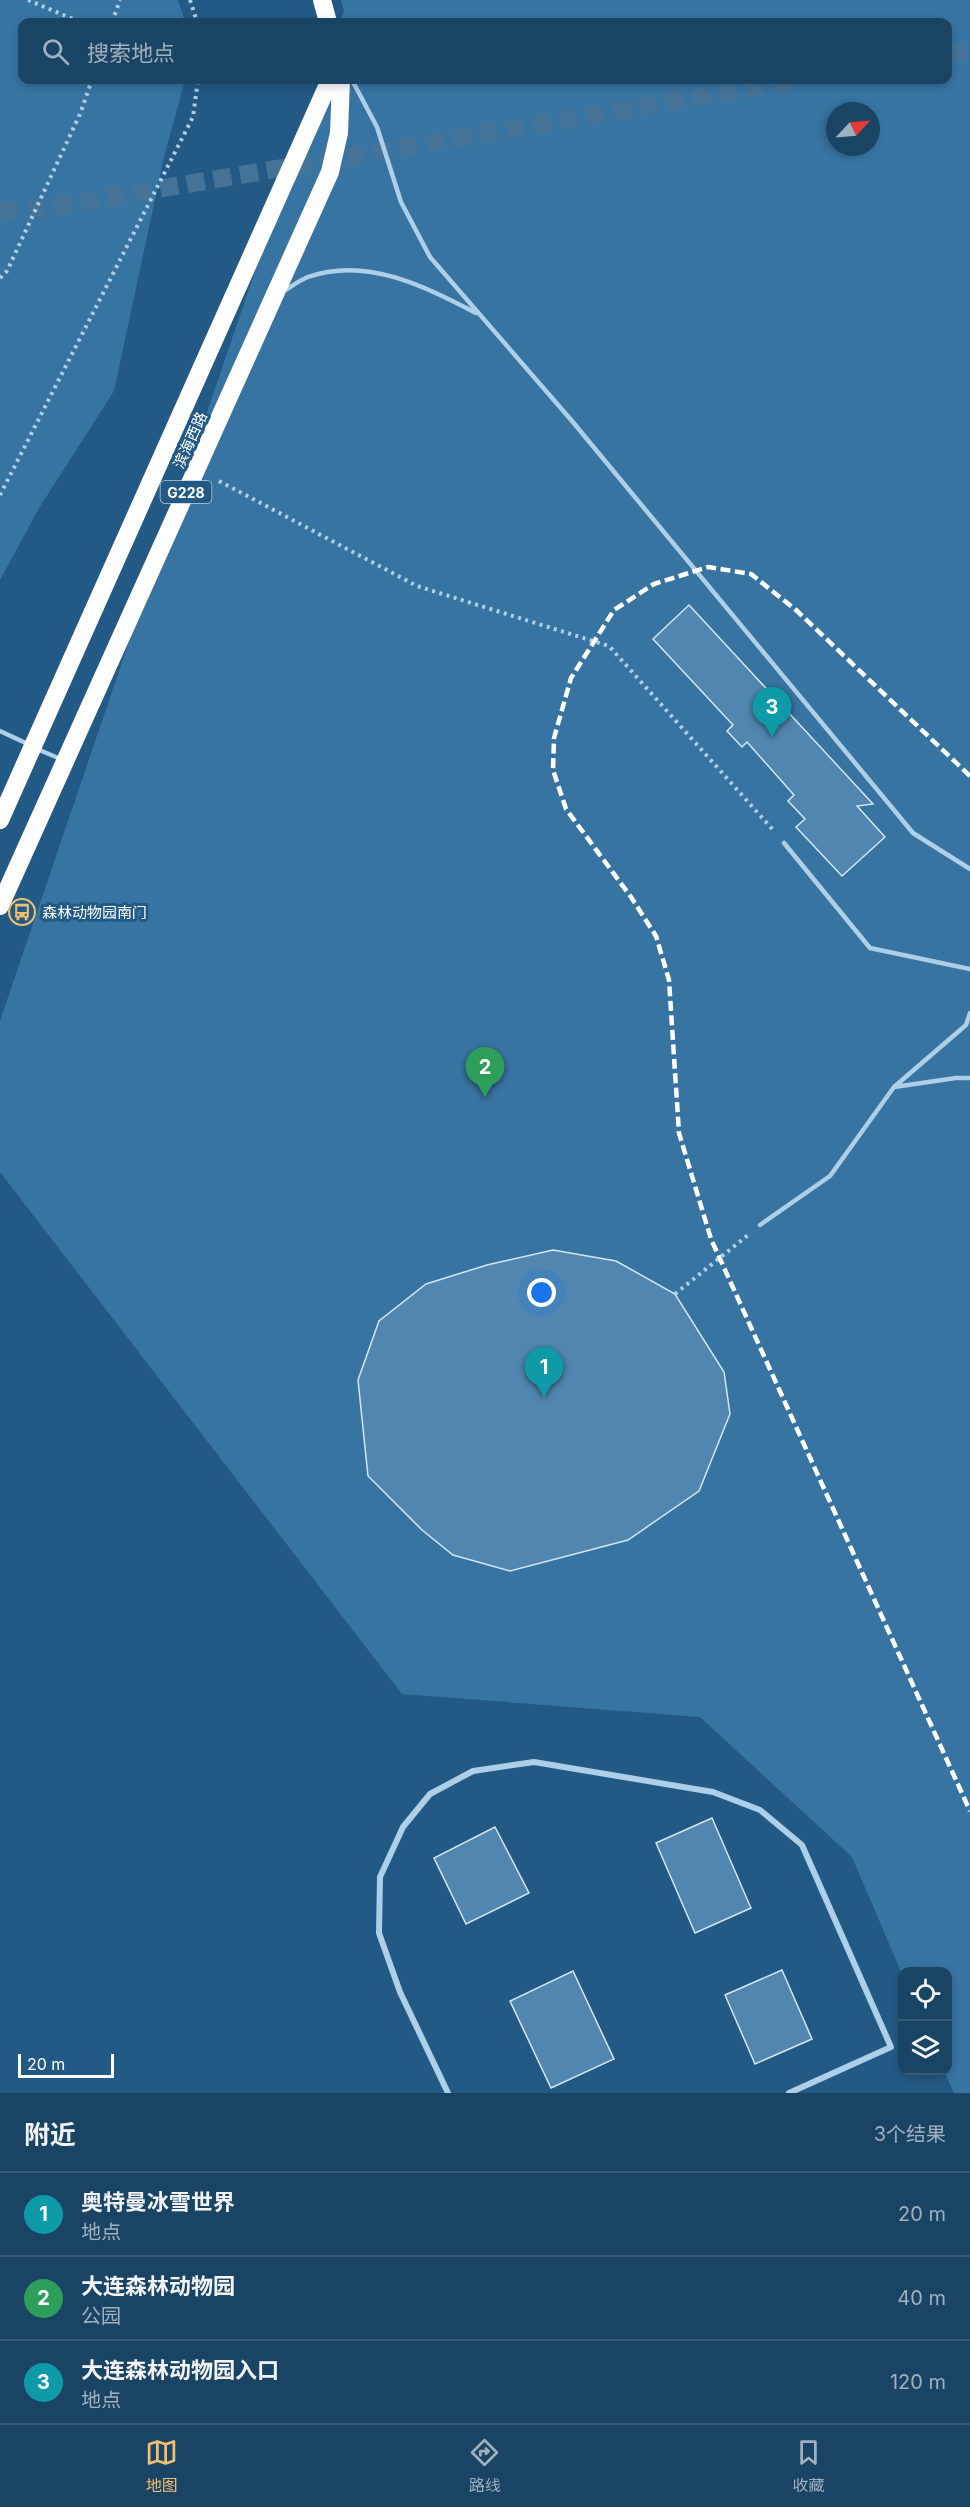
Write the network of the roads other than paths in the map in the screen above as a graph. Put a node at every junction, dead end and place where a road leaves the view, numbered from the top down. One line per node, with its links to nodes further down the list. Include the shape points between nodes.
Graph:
1 (322, 0): 2 (highway)
2 (327, 18)
3 (328, 84): 9 (highway, 滨海西路 / G228)
4 (341, 84): 6 (highway, 滨海西路 / G228, via 339,133 330,172)
5 (354, 84): 7 (lane, via 377,127 401,202 430,257)
6 (274, 296): 7 (lane, via 308,277 343,270 382,273 428,288); 10 (highway, 滨海西路 / G228)
7 (478, 314): 13 (lane, via 572,421 913,833)
8 (0, 731): 9 (lane)
9 (33, 747): 10 (lane); 11 (highway, 滨海西路 / G228)
10 (65, 761): 14 (highway, 滨海西路 / G228)
11 (0, 819)
12 (784, 843): 15 (lane, via 870,948)
13 (970, 869)
14 (0, 906)
15 (970, 969)
16 (970, 1013): 18 (lane, via 966,1025)
17 (970, 1078): 18 (lane)
18 (894, 1087): 19 (lane, via 830,1176)
19 (760, 1225)
20 (448, 2093): 21 (street, via 400,1992 379,1933 380,1877 403,1827 430,1794 473,1771 534,1762 713,1792 760,1810 802,1845 891,2047)
21 (789, 2093)

